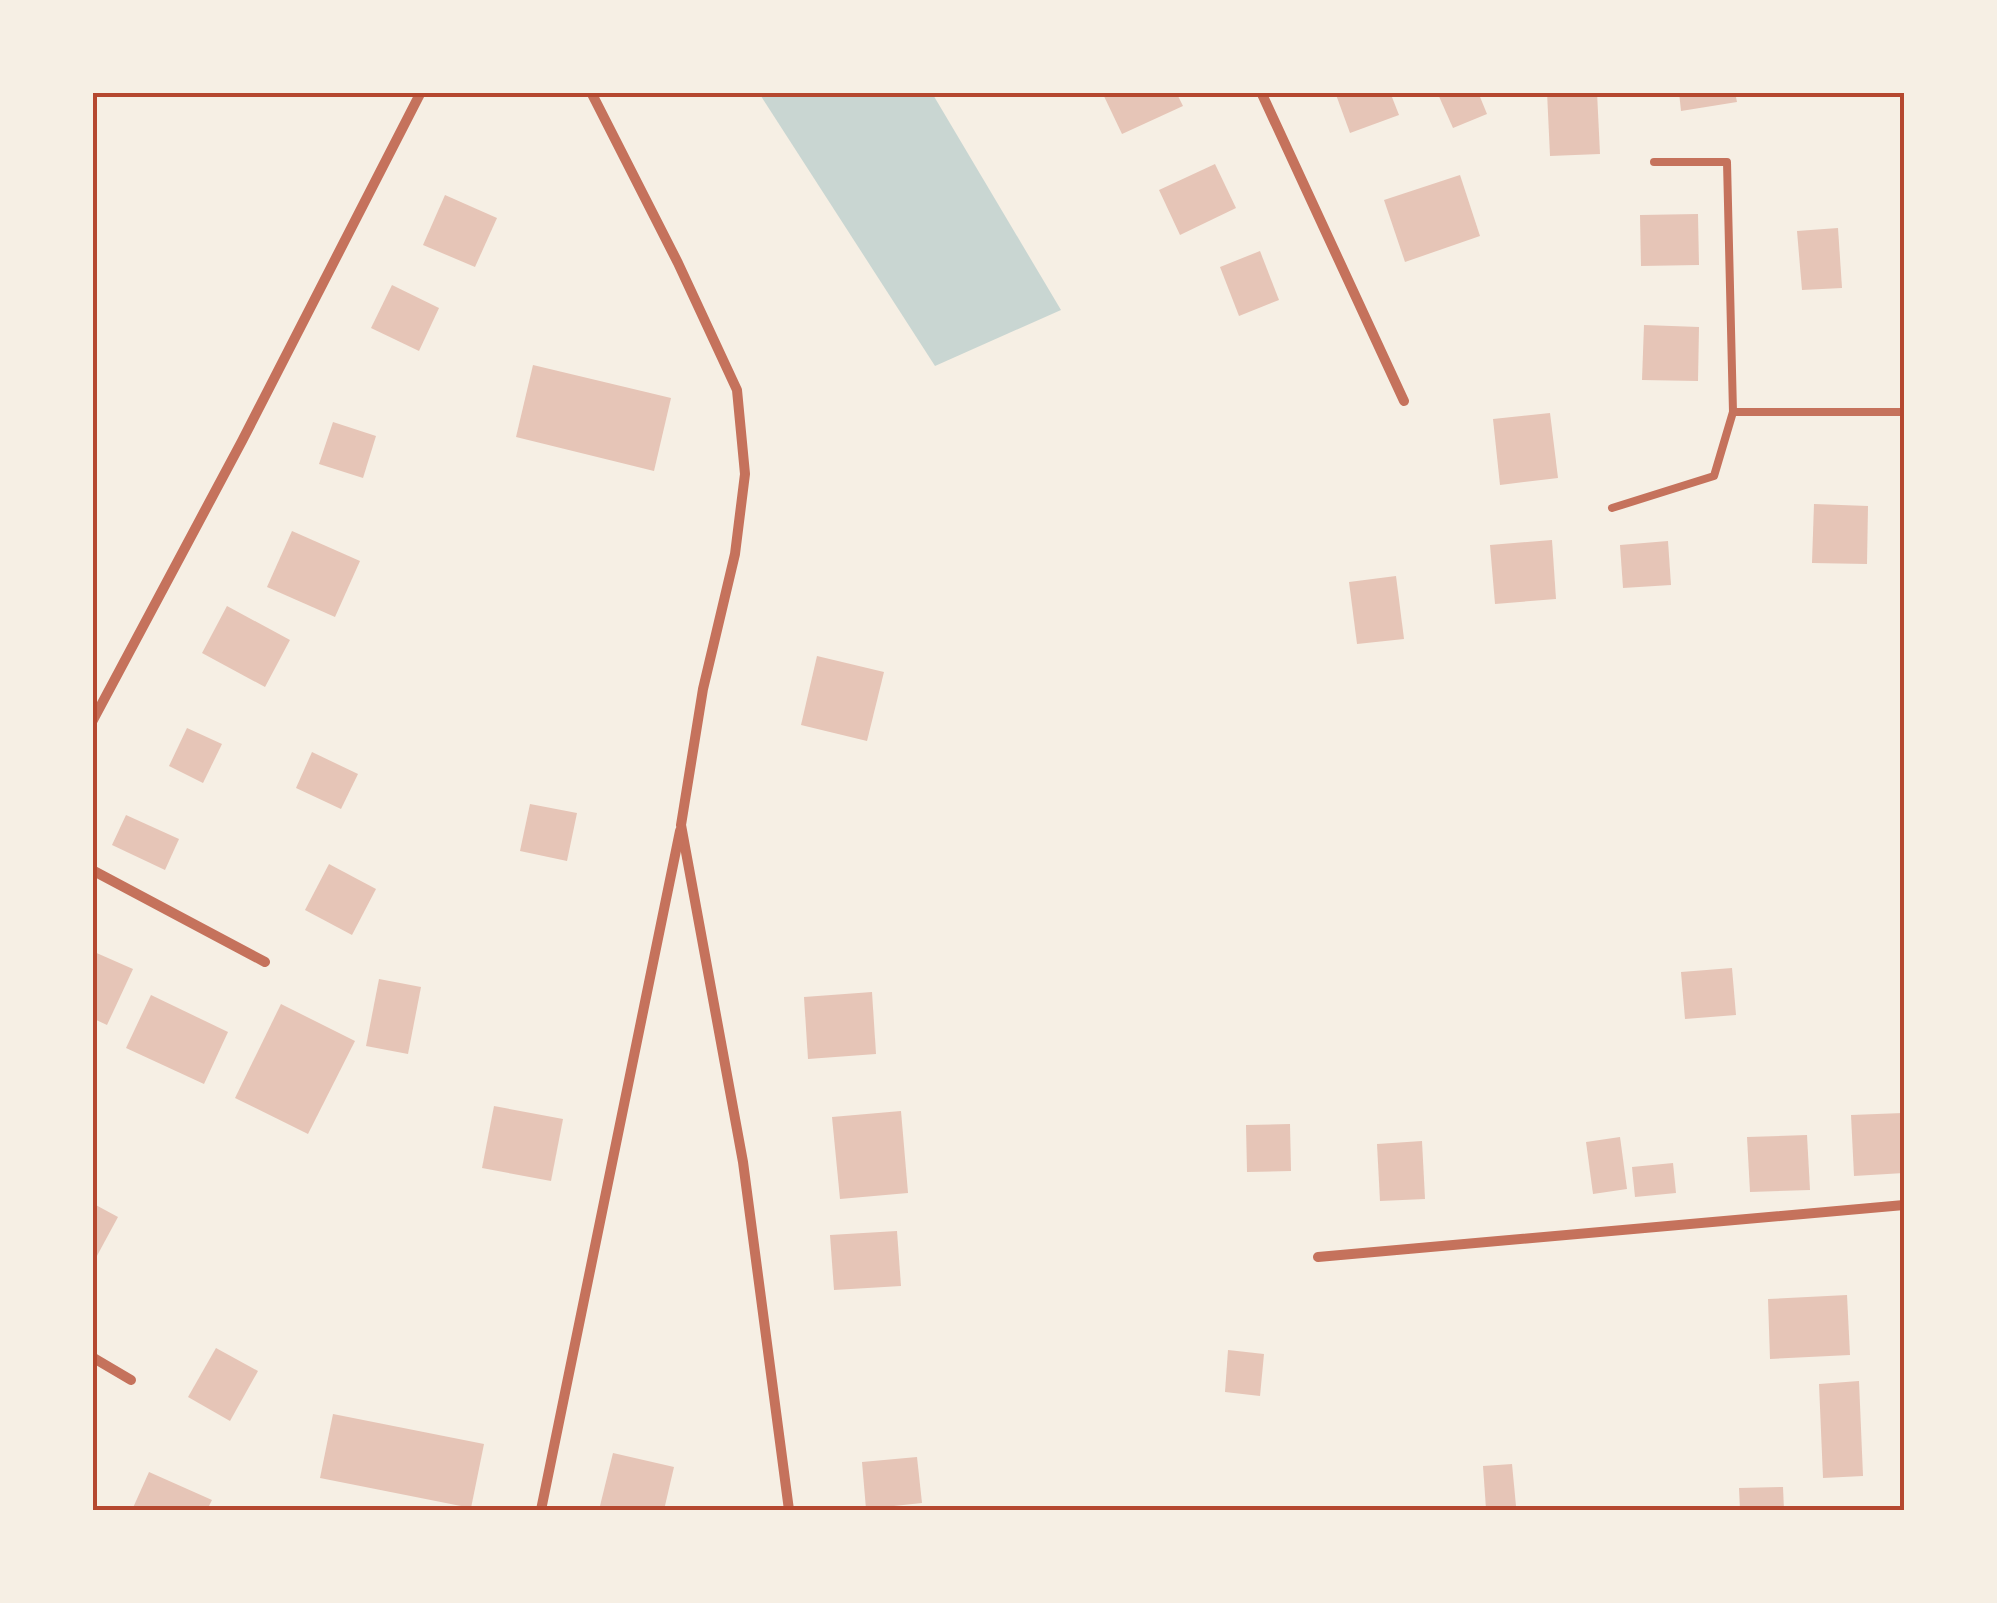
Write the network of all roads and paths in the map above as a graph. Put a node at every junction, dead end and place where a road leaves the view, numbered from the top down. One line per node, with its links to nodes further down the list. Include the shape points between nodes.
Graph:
1 (421, 92): 9 (street)
2 (590, 92): 10 (street, via 737,390 745,474 735,554 703,689)
3 (1261, 92): 5 (street)
4 (1654, 162): 6 (lane, via 1727,162)
5 (1404, 401)
6 (1733, 412): 7 (lane); 8 (lane, via 1714,476)
7 (1904, 412)
8 (1612, 508)
9 (92, 722)
10 (681, 826): 17 (street); 18 (street, via 742,1162)
11 (92, 870): 12 (street)
12 (265, 962)
13 (1904, 1205): 14 (street)
14 (1318, 1258)
15 (92, 1357): 16 (street)
16 (131, 1380)
17 (541, 1510)
18 (789, 1510)

